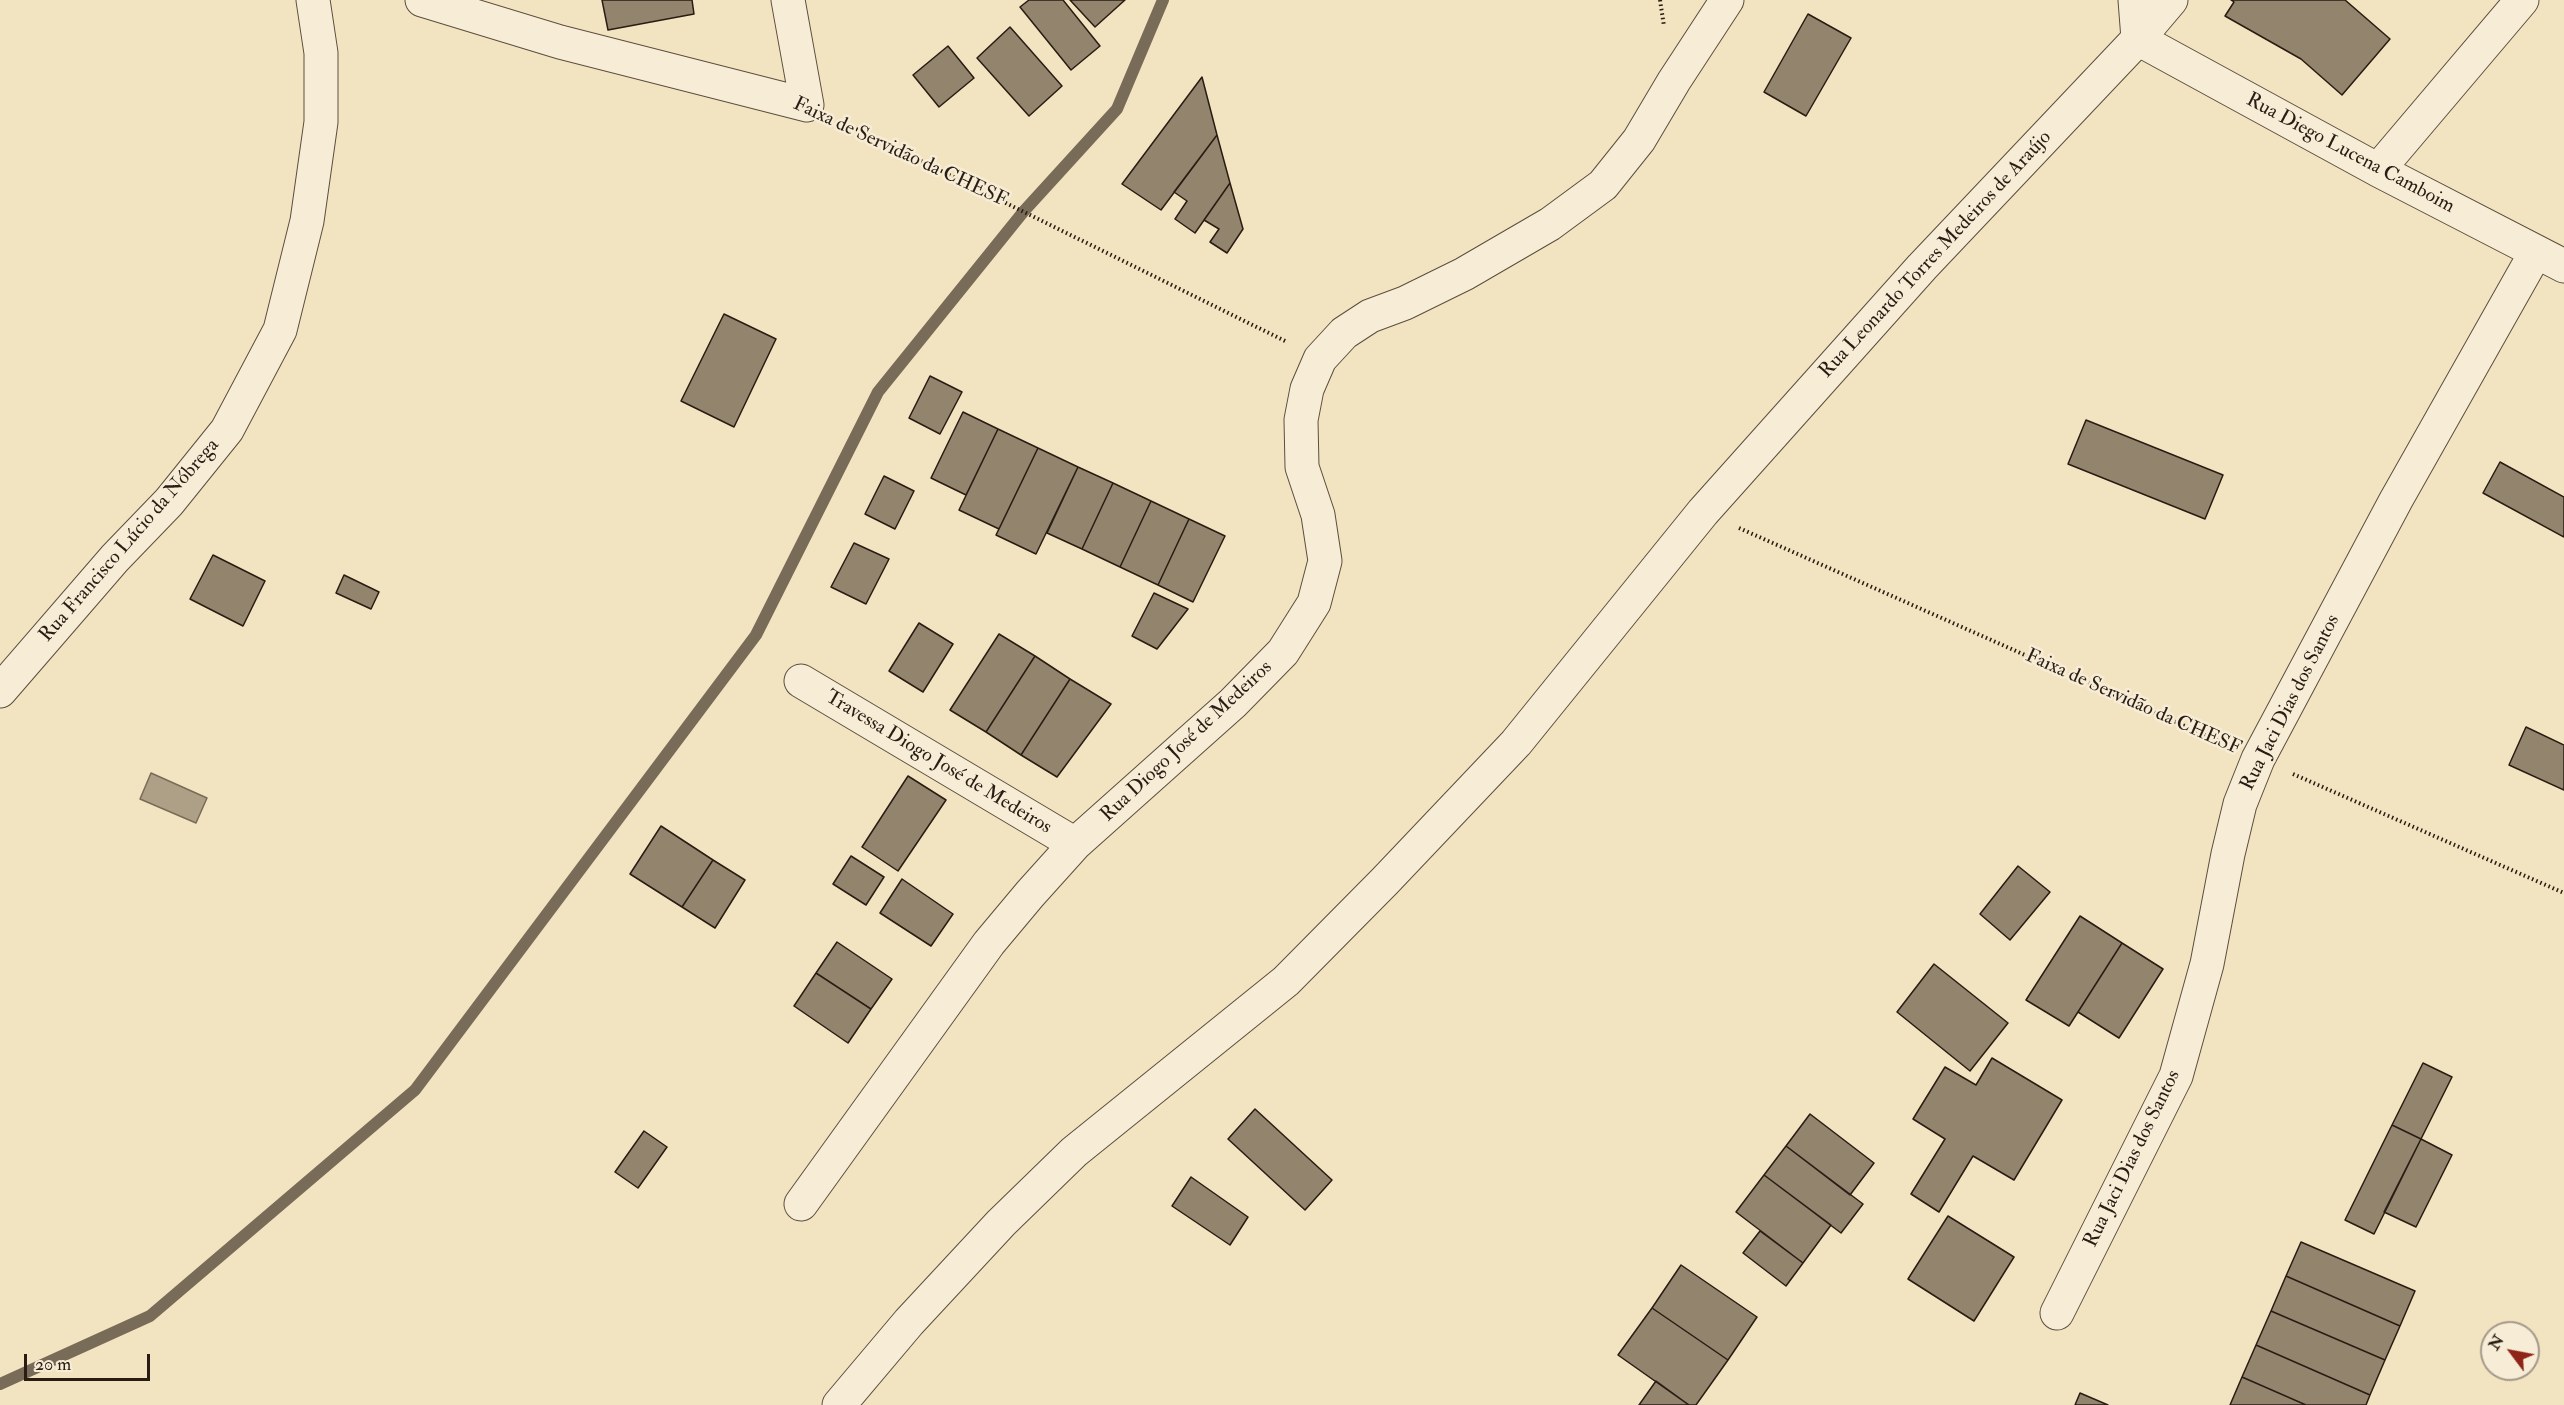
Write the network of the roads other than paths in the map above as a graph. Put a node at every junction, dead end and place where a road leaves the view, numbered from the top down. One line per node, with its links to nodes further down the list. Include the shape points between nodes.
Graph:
1 (313, 0): 12 (street, Rua Francisco Lúcio da Nóbrega, via 321,52 321,122 307,221 279,330 227,430 169,502)
2 (422, 0): 3 (street, Faixa de Servidão da CHESF, via 560,42 807,105)
3 (788, 0)
4 (1727, 0): 13 (street, Rua Diogo José de Medeiros, via 1639,140 1603,185 1550,224 1464,273 1370,316 1344,333 1320,359 1301,420 1302,467 1318,514 1325,561 1314,603 1276,660)
5 (2135, 0): 8 (street)
6 (2172, 0): 8 (street, Rua Leonardo Torres Medeiros de Araújo)
7 (2522, 0): 9 (street)
8 (2138, 39): 9 (street, Rua Diego Lucena Camboim); 16 (street, Rua Leonardo Torres Medeiros de Araújo, via 1922,267 1703,512 1515,743 1385,881 1286,981 1074,1152 909,1322)
9 (2378, 170): 10 (street, Rua Diego Lucena Camboim)
10 (2550, 259): 15 (street, Rua Jaci Dias dos Santos, via 2396,500 2258,759 2240,804 2208,964 2176,1076)
11 (801, 681): 13 (street, Travessa Diogo José de Medeiros)
12 (0, 691)
13 (1075, 844): 14 (street, Rua Diogo José de Medeiros, via 989,943)
14 (801, 1204)
15 (2057, 1313)
16 (839, 1405)

